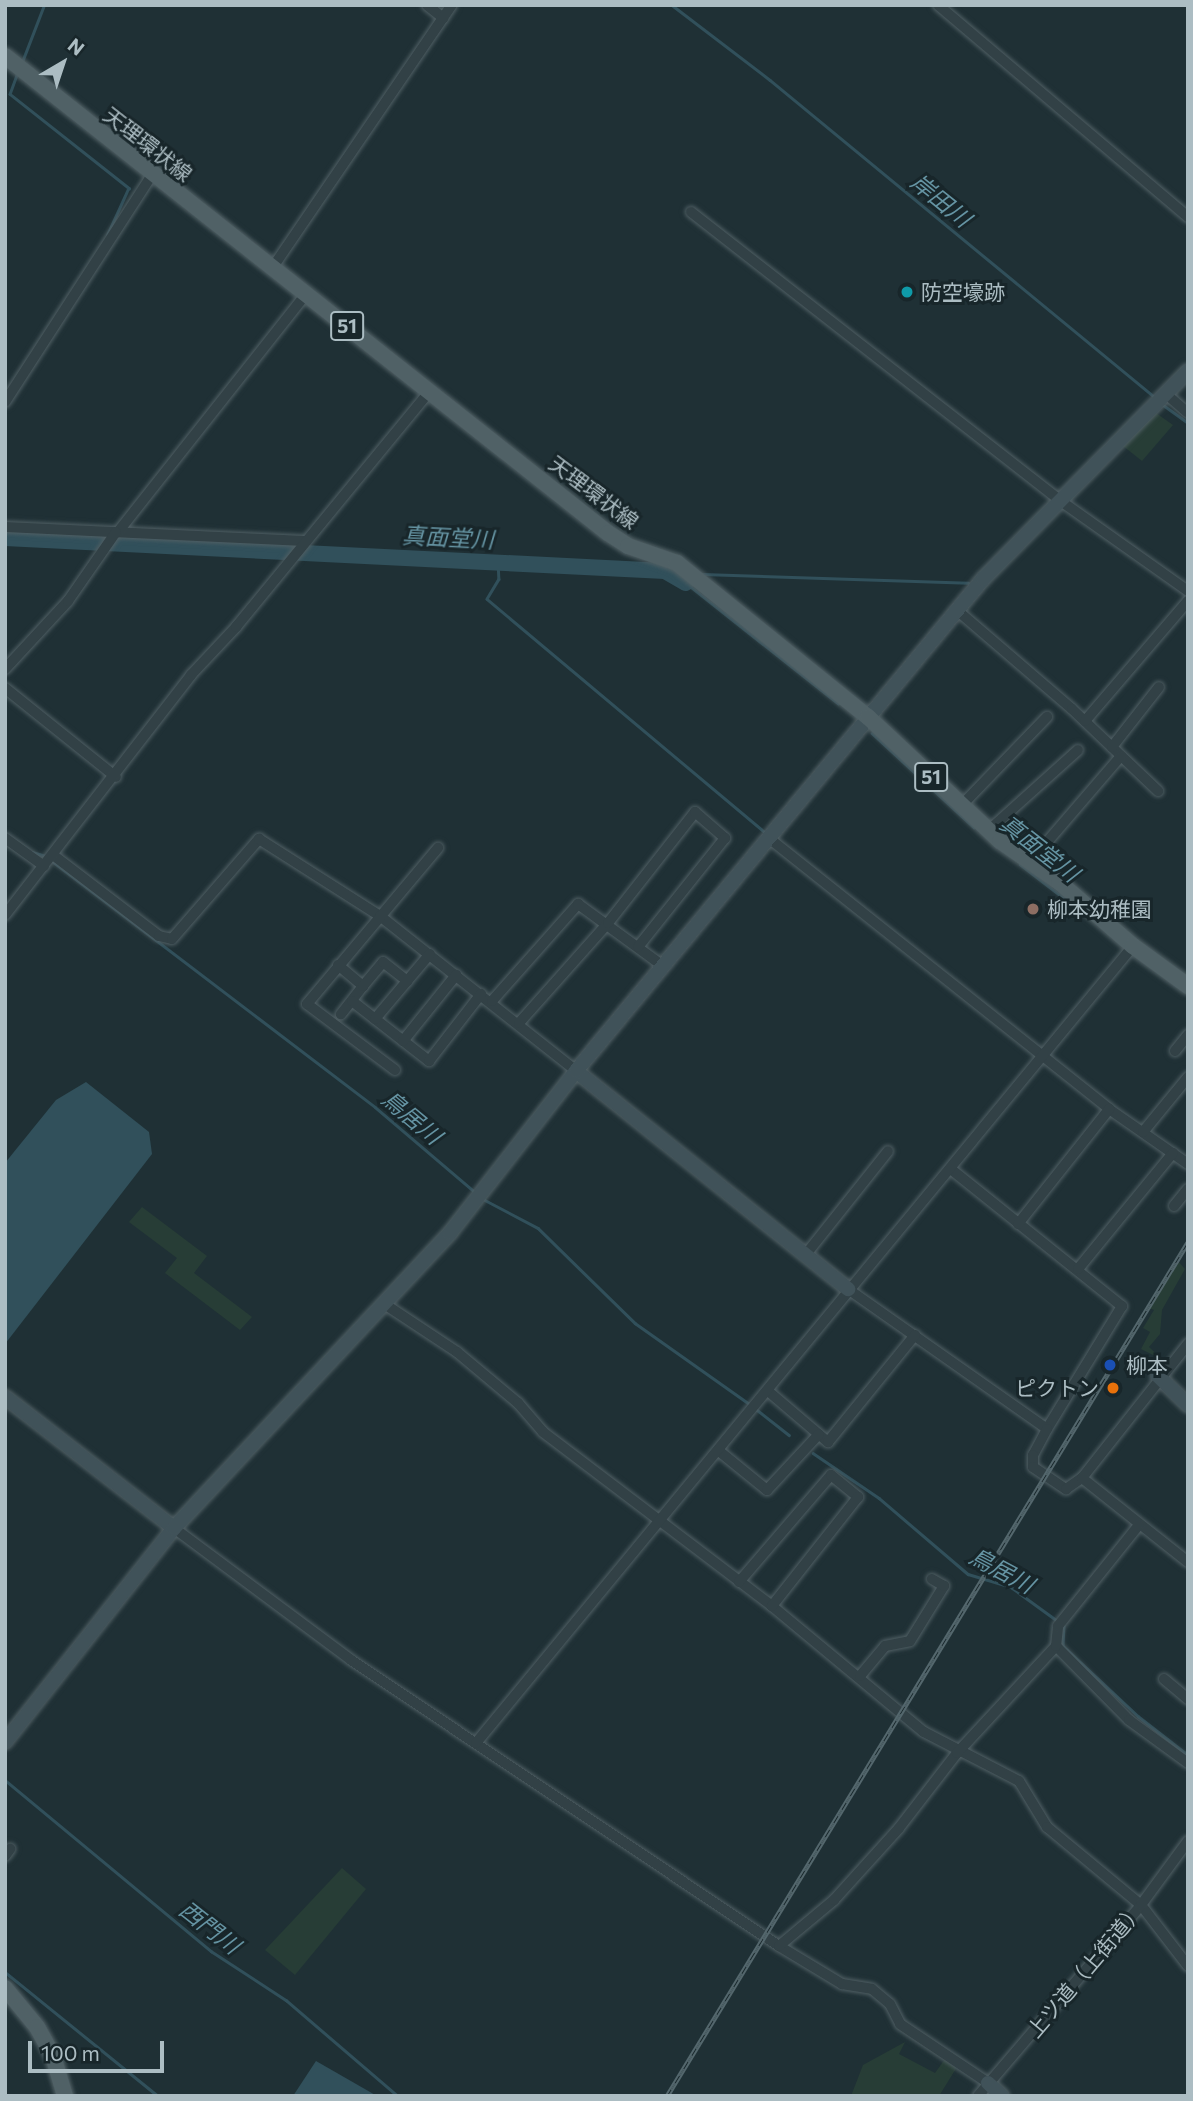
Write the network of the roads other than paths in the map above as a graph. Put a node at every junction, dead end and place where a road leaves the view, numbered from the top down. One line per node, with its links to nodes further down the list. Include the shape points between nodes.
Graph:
1 (427, 5): 4 (street)
2 (453, 5): 4 (street)
3 (938, 5): 8 (street)
4 (443, 18): 9 (street)
5 (15, 64): 6 (main road, 天理環状線 / 51)
6 (152, 175): 9 (main road, 天理環状線 / 51); 14 (street)
7 (691, 212): 16 (street)
8 (1188, 217)
9 (273, 267): 10 (main road, 天理環状線 / 51)
10 (306, 293): 12 (main road, 天理環状線 / 51); 18 (street)
11 (1188, 371): 13 (street)
12 (428, 393): 19 (street); 27 (main road, 天理環状線 / 51, via 608,533 628,546 677,563)
13 (1160, 398): 15 (street); 16 (street)
14 (5, 402)
15 (1188, 413)
16 (1058, 499): 20 (street); 22 (street)
17 (5, 527): 18 (street)
18 (116, 533): 19 (street); 23 (street, via 68,601)
19 (304, 543): 32 (street, via 191,675)
20 (1188, 591)
21 (1188, 601): 28 (street)
22 (958, 611): 27 (street); 28 (street)
23 (5, 669)
24 (1159, 687): 29 (street)
25 (5, 688): 32 (street)
26 (1047, 717): 34 (street)
27 (868, 718): 34 (main road, 天理環状線 / 51); 37 (street)
28 (1085, 721): 29 (street)
29 (1111, 747): 31 (street)
30 (1078, 750): 35 (street)
31 (1121, 756): 33 (street); 40 (street)
32 (116, 777): 39 (street)
33 (1158, 791)
34 (961, 806): 35 (main road, 天理環状線 / 51)
35 (988, 831): 40 (main road, 天理環状線 / 51)
36 (5, 838): 41 (street)
37 (770, 839): 49 (street); 63 (street)
38 (438, 848): 43 (street)
39 (53, 855): 41 (street); 43 (street, via 159,936 172,939 260,839)
40 (1029, 863): 45 (main road, 天理環状線 / 51, via 1093,909)
41 (44, 866): 42 (street)
42 (5, 915)
43 (377, 915): 47 (street); 48 (street)
44 (608, 923): 46 (street); 46 (street, via 695,812 725,838); 56 (street, via 579,904); 59 (street)
45 (1133, 946): 53 (main road, 天理環状線 / 51); 63 (street)
46 (638, 947): 49 (street)
47 (430, 954): 50 (street); 51 (street)
48 (338, 965): 52 (street); 64 (street, via 307,1004)
49 (663, 966): 65 (street)
50 (456, 975): 54 (street); 61 (street)
51 (407, 981): 52 (street, via 383,962); 58 (street)
52 (363, 986): 55 (street)
53 (1188, 986)
54 (481, 994): 56 (street); 61 (street, via 429,1061)
55 (352, 1001): 57 (street); 58 (street)
56 (492, 1001): 59 (street)
57 (341, 1014)
58 (375, 1019): 61 (street)
59 (519, 1023): 65 (street)
60 (1188, 1035): 62 (street)
61 (403, 1041)
62 (1175, 1051)
63 (1045, 1058): 67 (street); 72 (street)
64 (395, 1070)
65 (576, 1071): 76 (street); 79 (street, via 450,1233)
66 (1188, 1077): 68 (street)
67 (1109, 1109): 68 (street); 75 (street)
68 (1143, 1132): 70 (street)
69 (888, 1151): 76 (street)
70 (1172, 1153): 71 (street); 77 (street)
71 (1188, 1164)
72 (952, 1170): 75 (street); 78 (street)
73 (1188, 1189): 74 (street)
74 (1174, 1206)
75 (1018, 1224): 77 (street)
76 (807, 1253): 78 (street)
77 (1078, 1269): 86 (street, via 1122,1306)
78 (848, 1289): 80 (street); 83 (street)
79 (383, 1303): 90 (street, via 457,1352 518,1403 543,1432); 92 (street)
80 (915, 1335): 86 (street); 87 (street, via 828,1442)
81 (1188, 1344): 82 (street)
82 (1158, 1376): 85 (street); 89 (street)
83 (768, 1391): 87 (street); 88 (street)
84 (5, 1397): 92 (street)
85 (1188, 1405)
86 (1047, 1429): 89 (street, via 1033,1455 1033,1468 1066,1489)
87 (819, 1434): 88 (street, via 767,1490)
88 (719, 1451): 90 (street)
89 (1082, 1478): 91 (street)
90 (660, 1523): 95 (street); 102 (street)
91 (1139, 1525): 93 (street); 97 (street, via 1059,1624)
92 (174, 1528): 101 (street); 102 (street, via 328,1644)
93 (1188, 1562)
94 (932, 1579): 98 (street, via 944,1586 910,1640 885,1646)
95 (739, 1582): 96 (street); 96 (street, via 831,1475 858,1497)
96 (772, 1606): 98 (street)
97 (1056, 1646): 103 (street); 104 (street, via 1129,1720)
98 (860, 1676): 103 (street, via 900,1714)
99 (1164, 1679): 100 (street)
100 (1188, 1699)
101 (5, 1742)
102 (476, 1743): 107 (street)
103 (957, 1753): 106 (street, via 1019,1781 1046,1827); 107 (street, via 899,1828 834,1900)
104 (1188, 1763)
105 (1188, 1842): 106 (street, 上ツ道（上街道）)
106 (1141, 1905): 108 (street); 110 (street, 上ツ道（上街道）)
107 (779, 1946): 110 (street, via 842,1984 872,1989 890,2004 900,2024)
108 (1188, 1966)
109 (5, 1988): 111 (main road, via 43,2037)
110 (988, 2083): 112 (street, 上ツ道（上街道）); 113 (street)
111 (65, 2096)
112 (978, 2096)
113 (1002, 2096)

